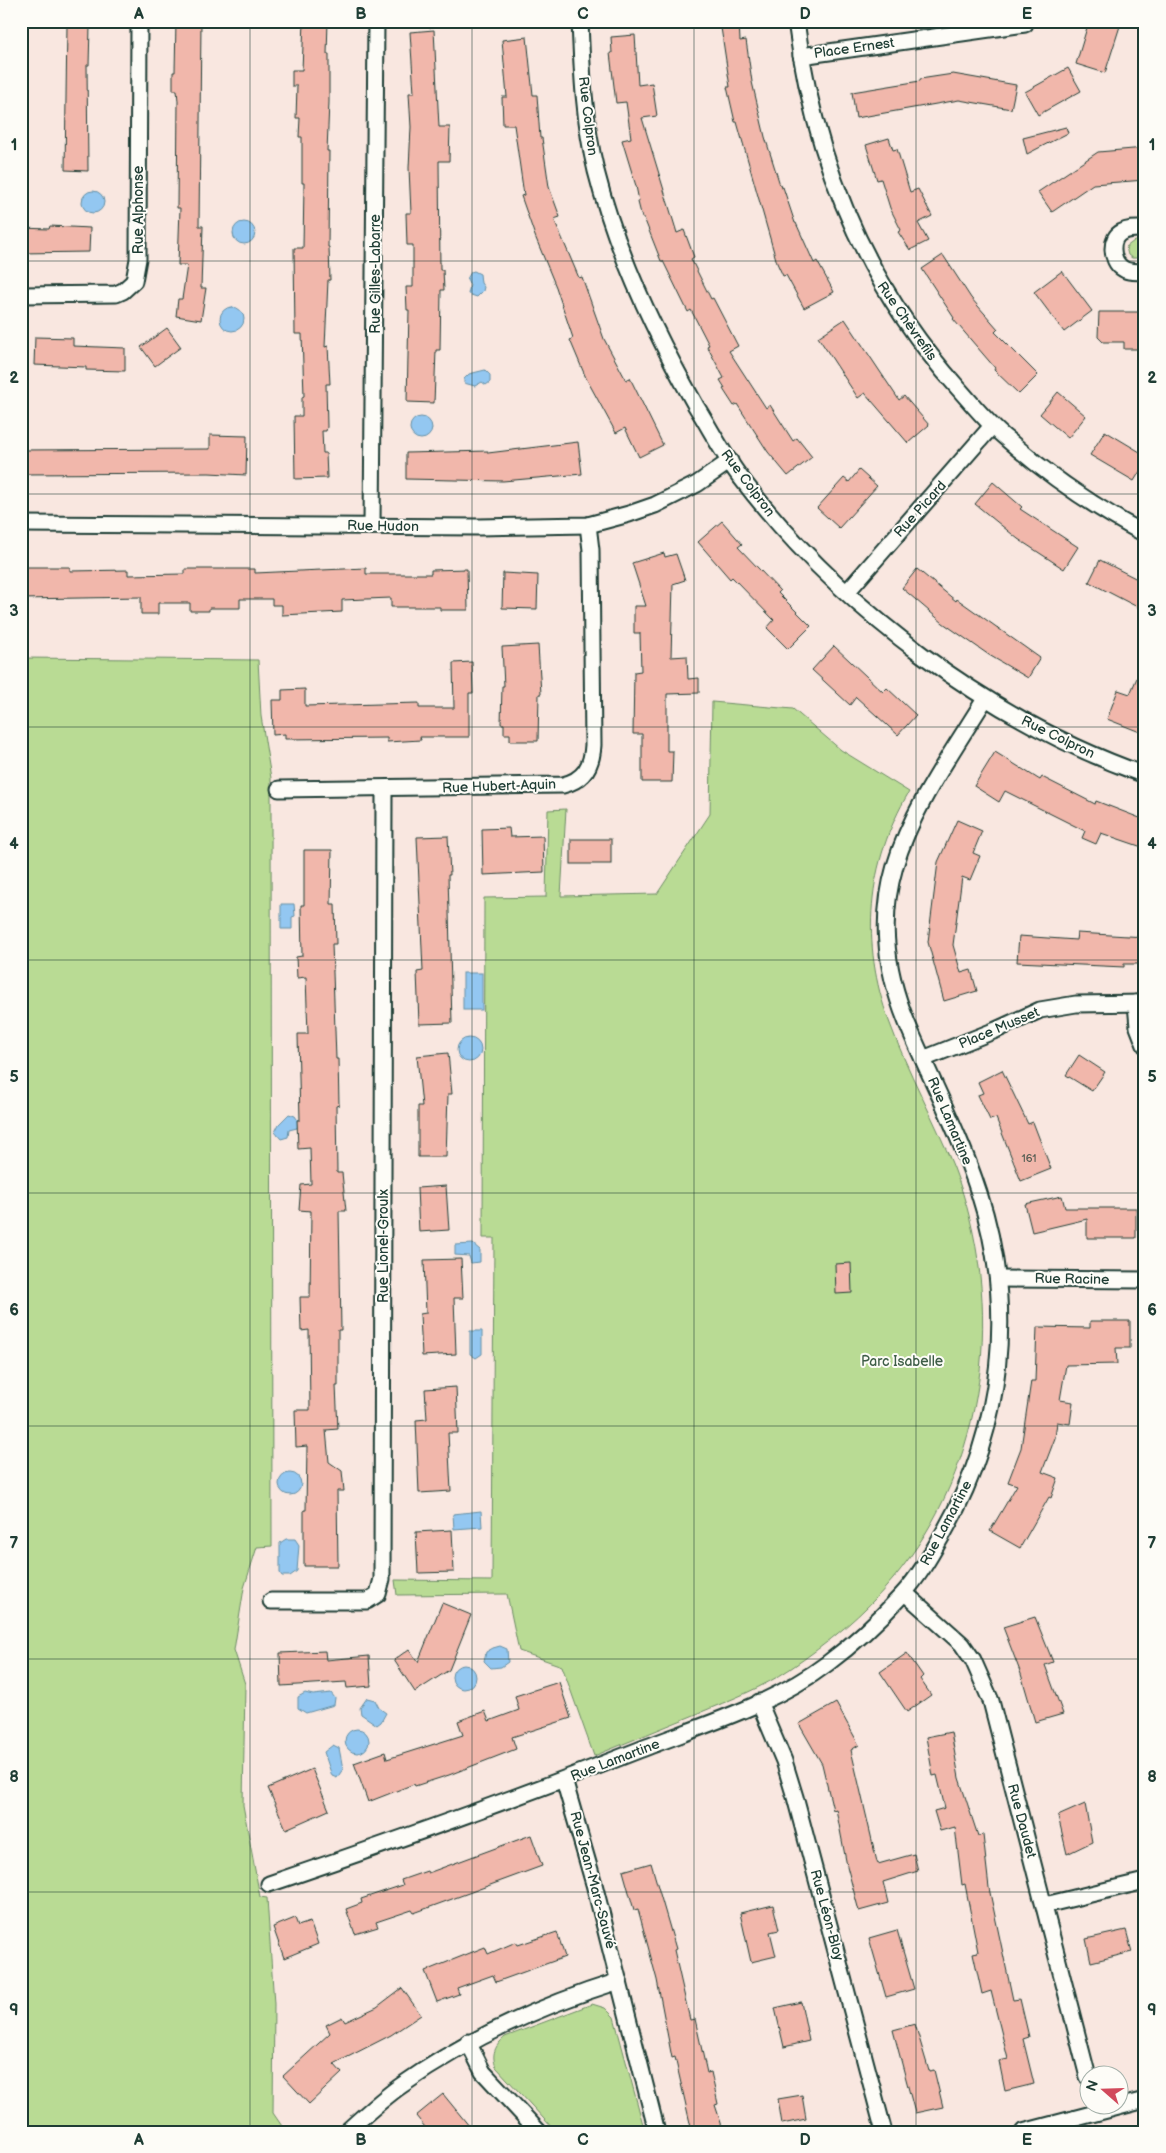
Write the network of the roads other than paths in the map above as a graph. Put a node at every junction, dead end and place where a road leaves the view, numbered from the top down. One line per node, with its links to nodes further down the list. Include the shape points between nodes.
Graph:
1 (139, 21): 9 (street, Rue Alphonse, via 138,259 134,281 123,291 108,296)
2 (376, 21): 14 (street, Rue Gilles-Labarre)
3 (580, 21): 11 (street, Rue Colpron, via 587,125 613,229 653,328)
4 (796, 21): 6 (street, Rue Chèvrefils)
5 (1025, 24): 6 (street, Place Ernest)
6 (801, 56): 10 (street, Rue Chèvrefils, via 833,182 865,254 924,348)
7 (1145, 229): 8 (street, via 1122,231 1114,239 1113,249 1120,268)
8 (1145, 272)
9 (21, 295)
10 (992, 426): 15 (street, Rue Chèvrefils, via 1080,495); 16 (street, Rue Picard)
11 (730, 461): 13 (street, Rue Hudon, via 697,484 655,505); 16 (street, Rue Colpron, via 769,513)
12 (21, 524): 14 (street, Rue Hudon)
13 (588, 525): 14 (street, Rue Hudon); 20 (street, Rue Hubert-Aquin, via 593,664 593,758 589,768 576,780 563,785)
14 (372, 526)
15 (1145, 534)
16 (847, 592): 17 (street, Rue Colpron, via 910,645)
17 (985, 699): 18 (street, Rue Colpron, via 1065,742); 23 (street, Rue Lamartine, via 915,814 890,882 886,921 890,968 903,1013)
18 (1145, 775)
19 (279, 789): 20 (street, Rue Hubert-Aquin)
20 (384, 789): 27 (street, Rue Lionel-Groulx, via 382,1580 378,1594 367,1601)
21 (1140, 1003): 22 (street, Place Musset, via 1138,1027); 23 (street, Place Musset, via 1076,1004 1040,1010)
22 (1145, 1045)
23 (923, 1059): 24 (street, Rue Lamartine, via 979,1192)
24 (999, 1279): 25 (street, Rue Racine); 26 (street, Rue Lamartine, via 996,1377 985,1434 950,1521)
25 (1145, 1280)
26 (905, 1592): 28 (street, Rue Lamartine, via 827,1664 778,1695); 32 (street, Rue Daudet, via 962,1644 981,1676 991,1701)
27 (271, 1602)
28 (759, 1702): 29 (street, Rue Lamartine); 42 (street, Rue Léon-Bloy, via 795,1797)
29 (564, 1780): 31 (street, Rue Lamartine); 33 (street, Rue Jean-Marc-Sauvé)
30 (1145, 1881): 32 (street)
31 (269, 1884)
32 (1045, 1905): 35 (street, Rue Daudet)
33 (619, 1981): 34 (street, via 544,2008); 41 (street, Rue Jean-Marc-Sauvé)
34 (468, 2042): 39 (street, via 400,2086); 40 (street, via 483,2072)
35 (1085, 2066)
36 (1145, 2100): 37 (street)
37 (1128, 2103)
38 (1078, 2115): 43 (street)
39 (346, 2132)
40 (538, 2132)
41 (657, 2132)
42 (884, 2132)
43 (1023, 2132)

